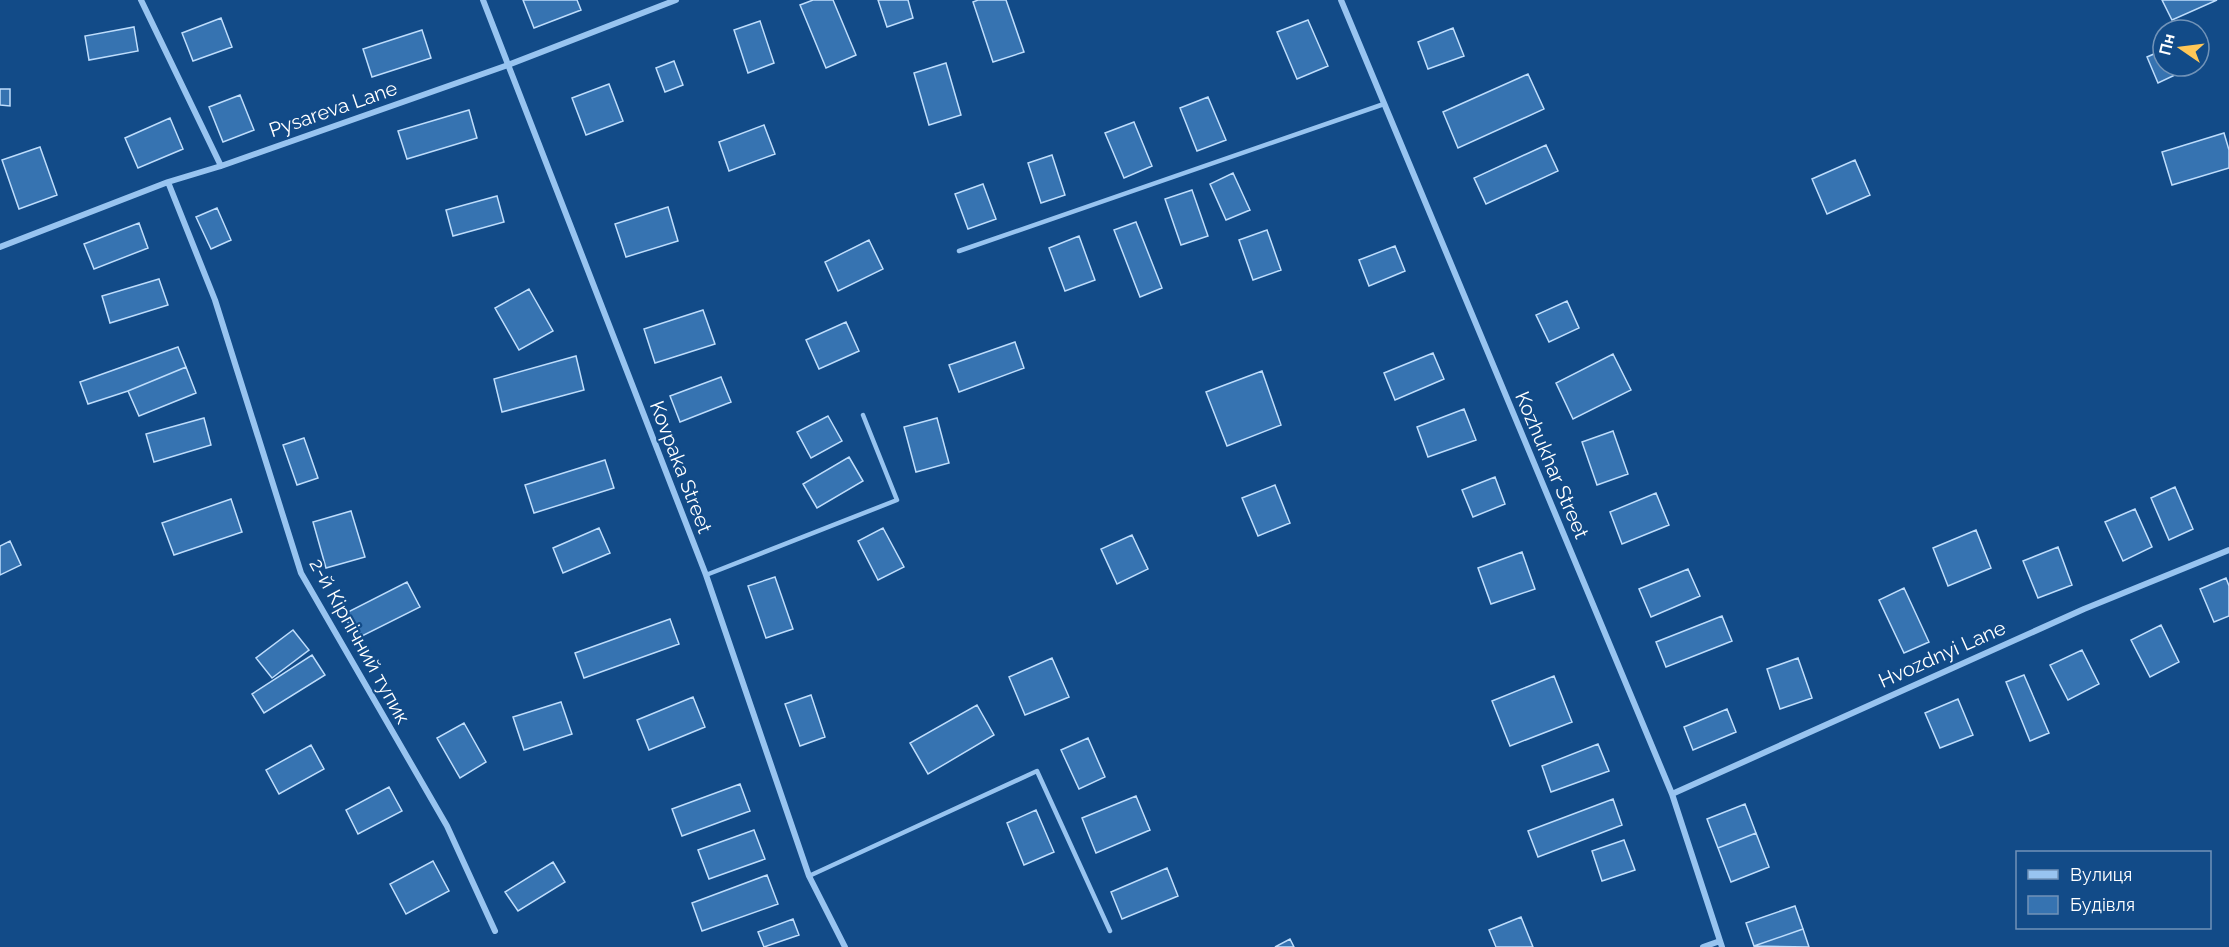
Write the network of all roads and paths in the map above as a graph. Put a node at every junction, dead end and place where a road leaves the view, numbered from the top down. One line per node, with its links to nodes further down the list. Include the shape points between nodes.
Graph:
1 (141, 0): 7 (street)
2 (483, 0): 5 (street, Kovpaka Street)
3 (676, 0): 5 (street, Pysareva Lane)
4 (1341, 0): 6 (street, Kozhukhar Street)
5 (507, 65): 7 (street, Pysareva Lane); 13 (street, Kovpaka Street)
6 (1384, 104): 10 (lane); 14 (street, Kozhukhar Street)
7 (221, 166): 8 (street, Pysareva Lane)
8 (168, 182): 9 (street, Pysareva Lane); 17 (street, 2-й Кірпічний тупик, via 215,300 301,573 447,826)
9 (0, 247)
10 (959, 251)
11 (863, 415): 13 (lane, via 897,500)
12 (2229, 550): 14 (street, Hvozdnyi Lane, via 2084,609)
13 (705, 574): 15 (street, Kovpaka Street)
14 (1672, 794): 18 (street, Kozhukhar Street)
15 (809, 876): 16 (lane, via 1037,771); 19 (street, Kovpaka Street)
16 (1110, 930)
17 (495, 931)
18 (1721, 944): 20 (street)
19 (845, 947)
20 (1703, 947)

